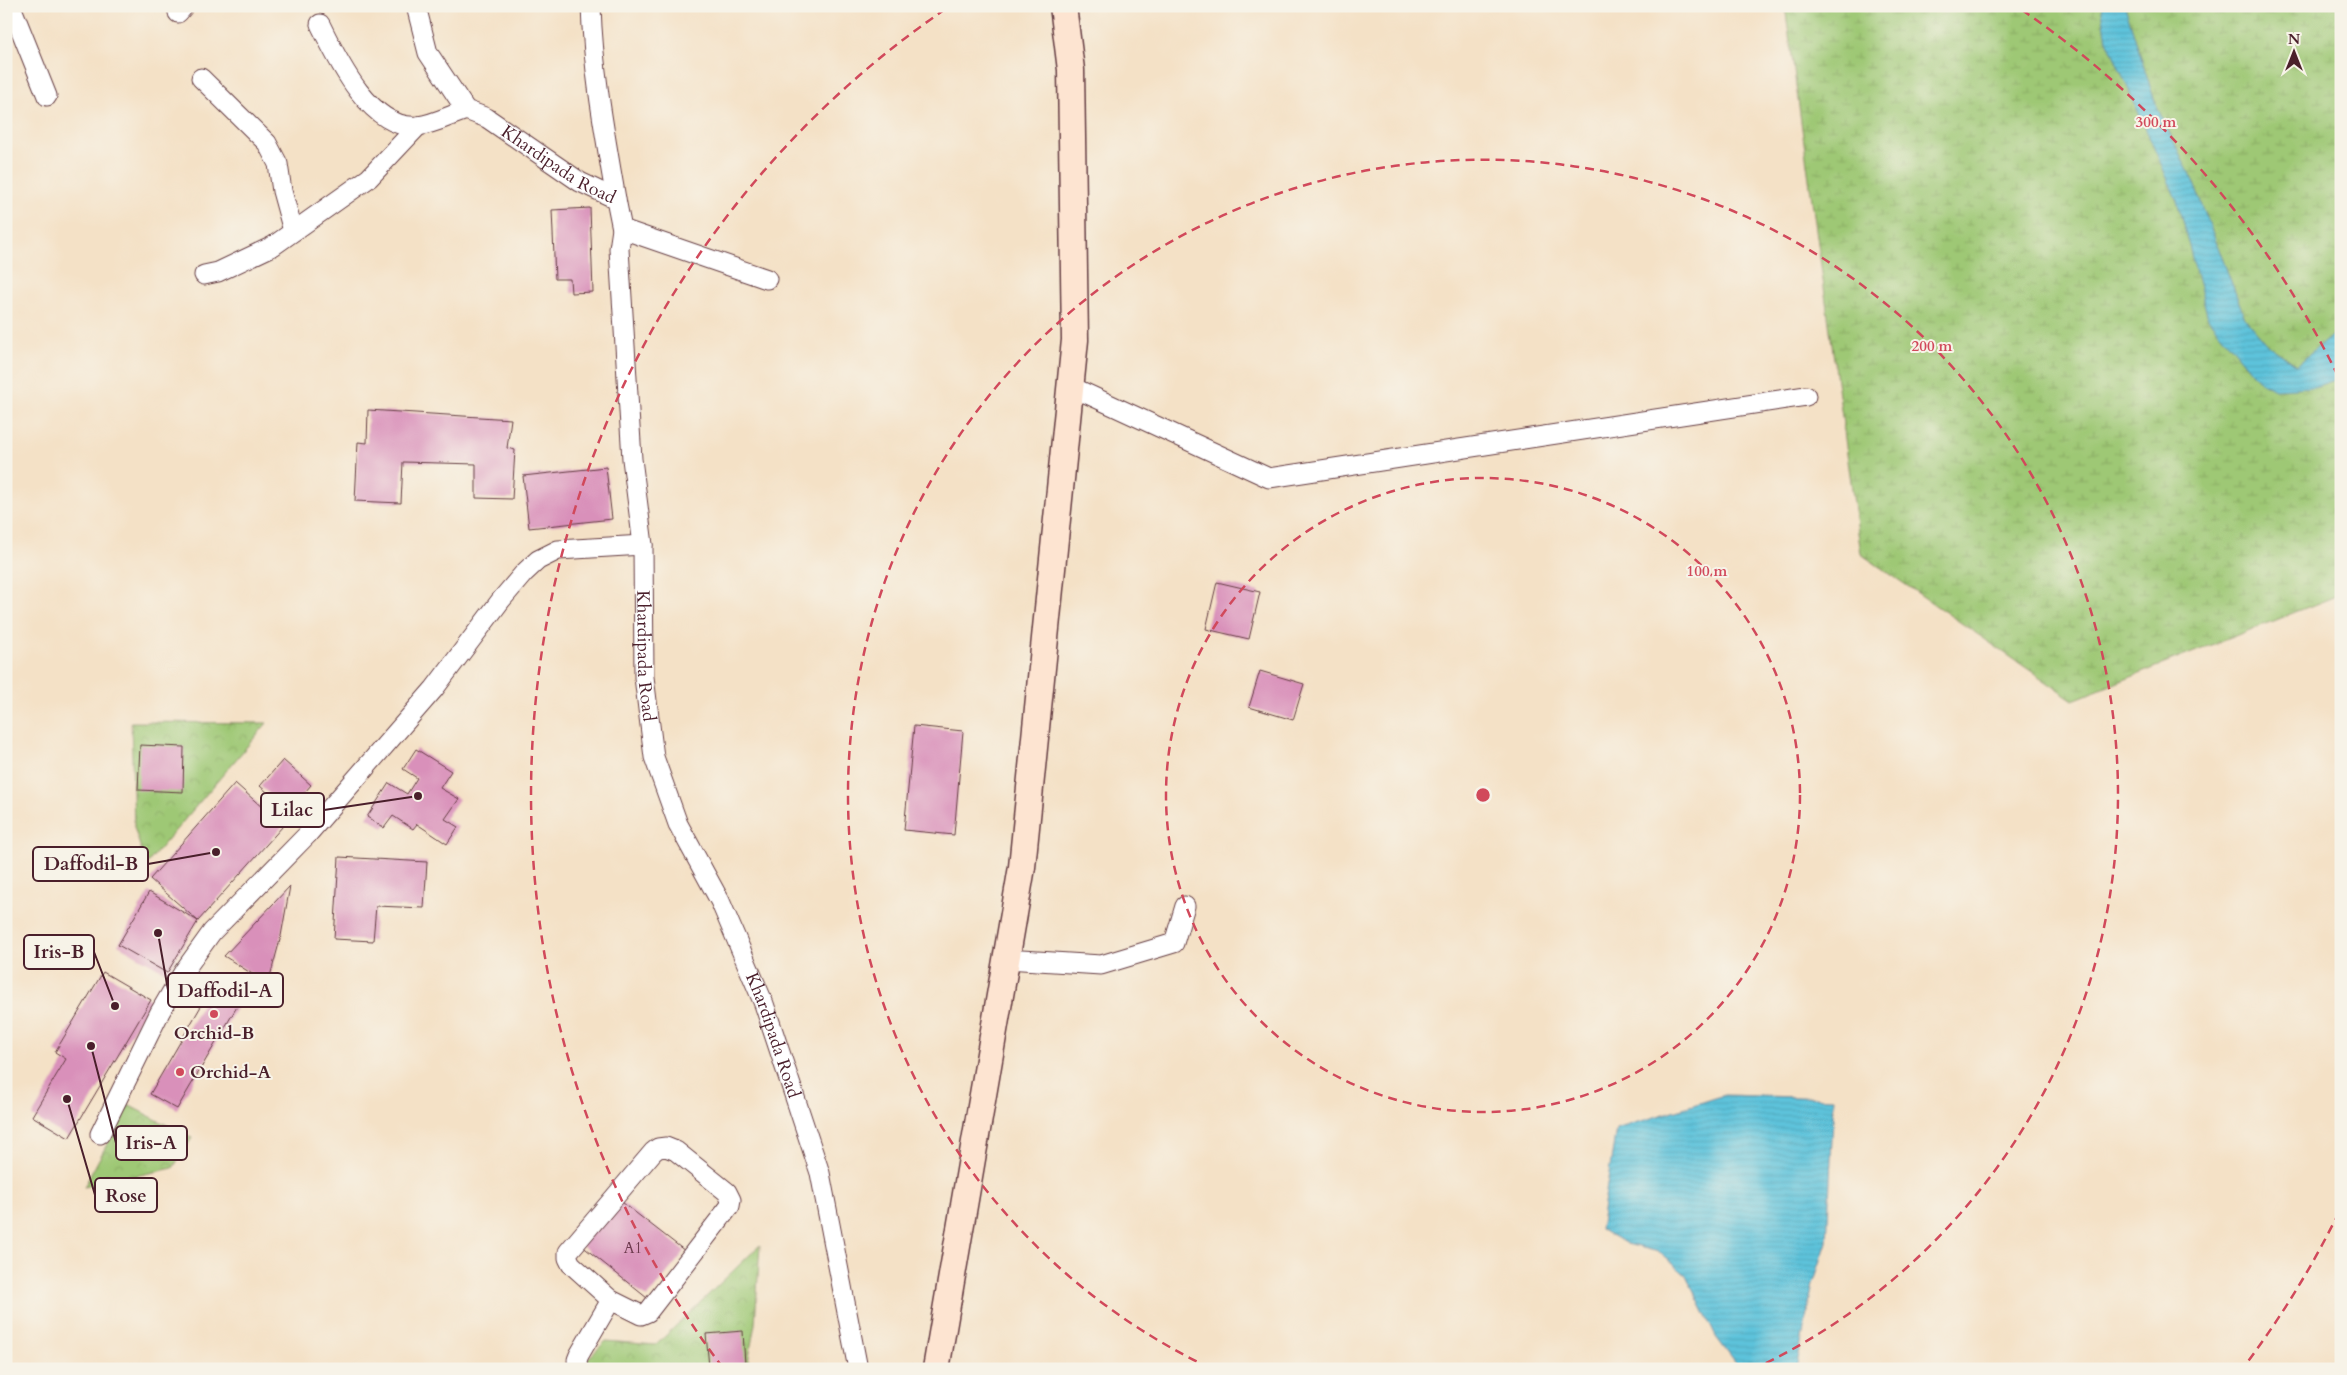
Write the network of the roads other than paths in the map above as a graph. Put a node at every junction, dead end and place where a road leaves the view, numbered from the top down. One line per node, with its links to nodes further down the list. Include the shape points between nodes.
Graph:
1 (11, 6): 7 (street)
2 (416, 6): 8 (street, via 428,53)
3 (591, 6): 10 (street, via 601,114)
4 (1063, 6): 15 (street, via 1071,70 1075,340)
5 (320, 24): 9 (street, via 347,74 375,111 390,120)
6 (201, 78): 12 (street, via 267,143 278,164)
7 (47, 96)
8 (466, 110): 9 (street); 10 (street, Khardipada Road, via 486,118 580,182)
9 (418, 126): 12 (street, via 369,178)
10 (616, 199): 11 (street, Khardipada Road)
11 (622, 229): 14 (street); 17 (street, Khardipada Road, via 619,249 632,459)
12 (293, 231): 13 (street, via 273,246 218,272)
13 (204, 275)
14 (767, 279)
15 (1070, 386): 16 (street, via 1269,478 1806,396); 19 (street, via 1022,867)
16 (1766, 402)
17 (643, 545): 20 (street, via 558,550 538,560 524,573 434,689 307,835 212,932 160,1012); 23 (street, Khardipada Road, via 644,677 654,757 678,824 720,901 764,1004 820,1173)
18 (1185, 906): 19 (street, via 1174,943 1101,965)
19 (1006, 959): 24 (street)
20 (100, 1134)
21 (611, 1300): 21 (street, via 571,1264 568,1252 653,1152 666,1147 676,1151 727,1192 730,1206 648,1312 641,1315); 22 (street, via 579,1355)
22 (578, 1369)
23 (858, 1369)
24 (936, 1369)

